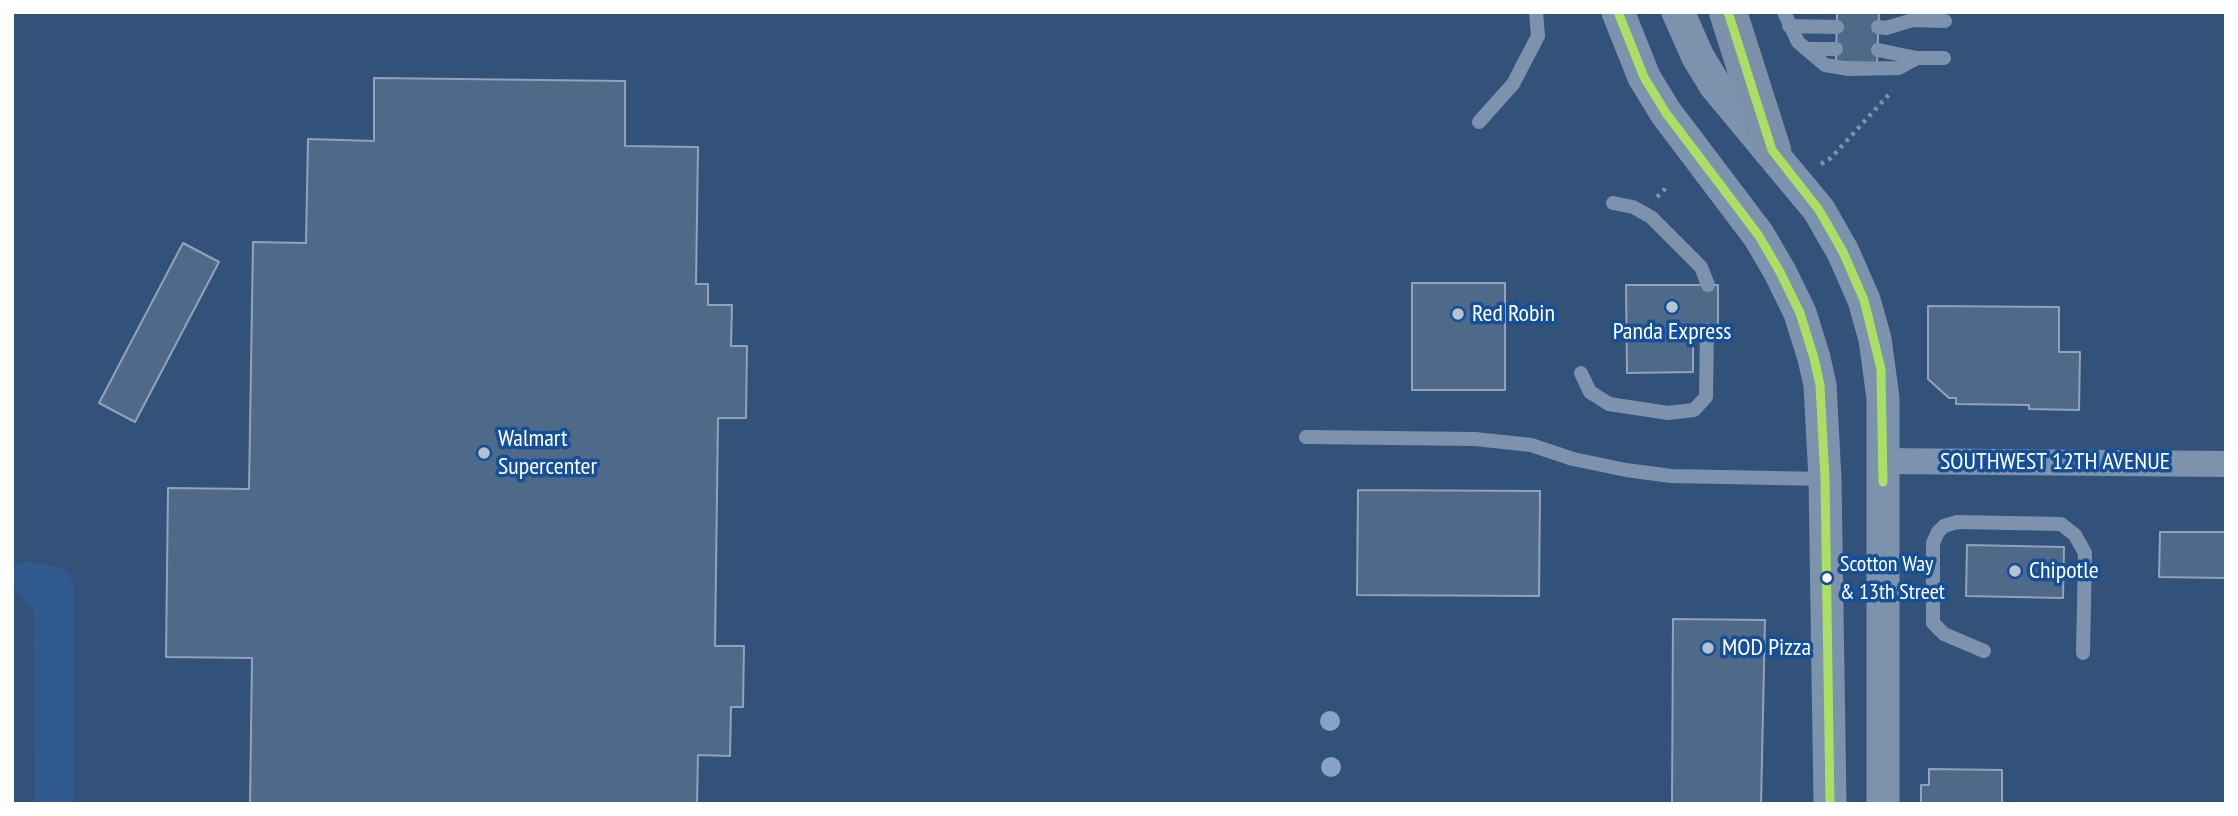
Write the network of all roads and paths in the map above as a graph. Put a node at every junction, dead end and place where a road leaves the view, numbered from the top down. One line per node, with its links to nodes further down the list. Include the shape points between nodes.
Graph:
1 (1536, 12): 16 (lane, via 1538,36 1520,72)
2 (1618, 12): 26 (street, via 1644,77 1759,236 1800,313 1820,385)
3 (1678, 12): 17 (street, via 1715,85)
4 (1728, 12): 17 (highway)
5 (1896, 12): 7 (lane)
6 (1787, 19): 9 (lane); 11 (lane)
7 (1913, 20): 8 (lane); 10 (lane)
8 (1945, 21)
9 (1837, 27)
10 (1878, 27)
11 (1806, 48): 12 (lane); 14 (lane, via 1825,65 1849,69 1899,68)
12 (1836, 49)
13 (1878, 50): 14 (lane)
14 (1917, 58): 15 (lane); 18 (path, via 1917,81 1901,84 1831,158)
15 (1944, 58)
16 (1479, 122)
17 (1772, 150): 24 (street, via 1819,210 1864,300 1881,369)
18 (1813, 166)
19 (1613, 203): 20 (lane, via 1651,217 1701,267)
20 (1708, 285)
21 (1707, 330): 22 (lane, via 1706,397 1693,410 1668,413 1609,404 1590,391)
22 (1581, 373)
23 (1306, 436): 26 (lane, via 1475,439 1531,445 1586,461 1671,476)
24 (1883, 461): 25 (street, SOUTHWEST 12TH AVENUE); 30 (street)
25 (2226, 464)
26 (1825, 479): 29 (street)
27 (1984, 652): 28 (lane, via 1944,634 1933,623 1933,543 1938,531 1957,522 2061,524 2075,535 2085,553)
28 (2083, 653)
29 (1830, 804)
30 (1883, 804)

